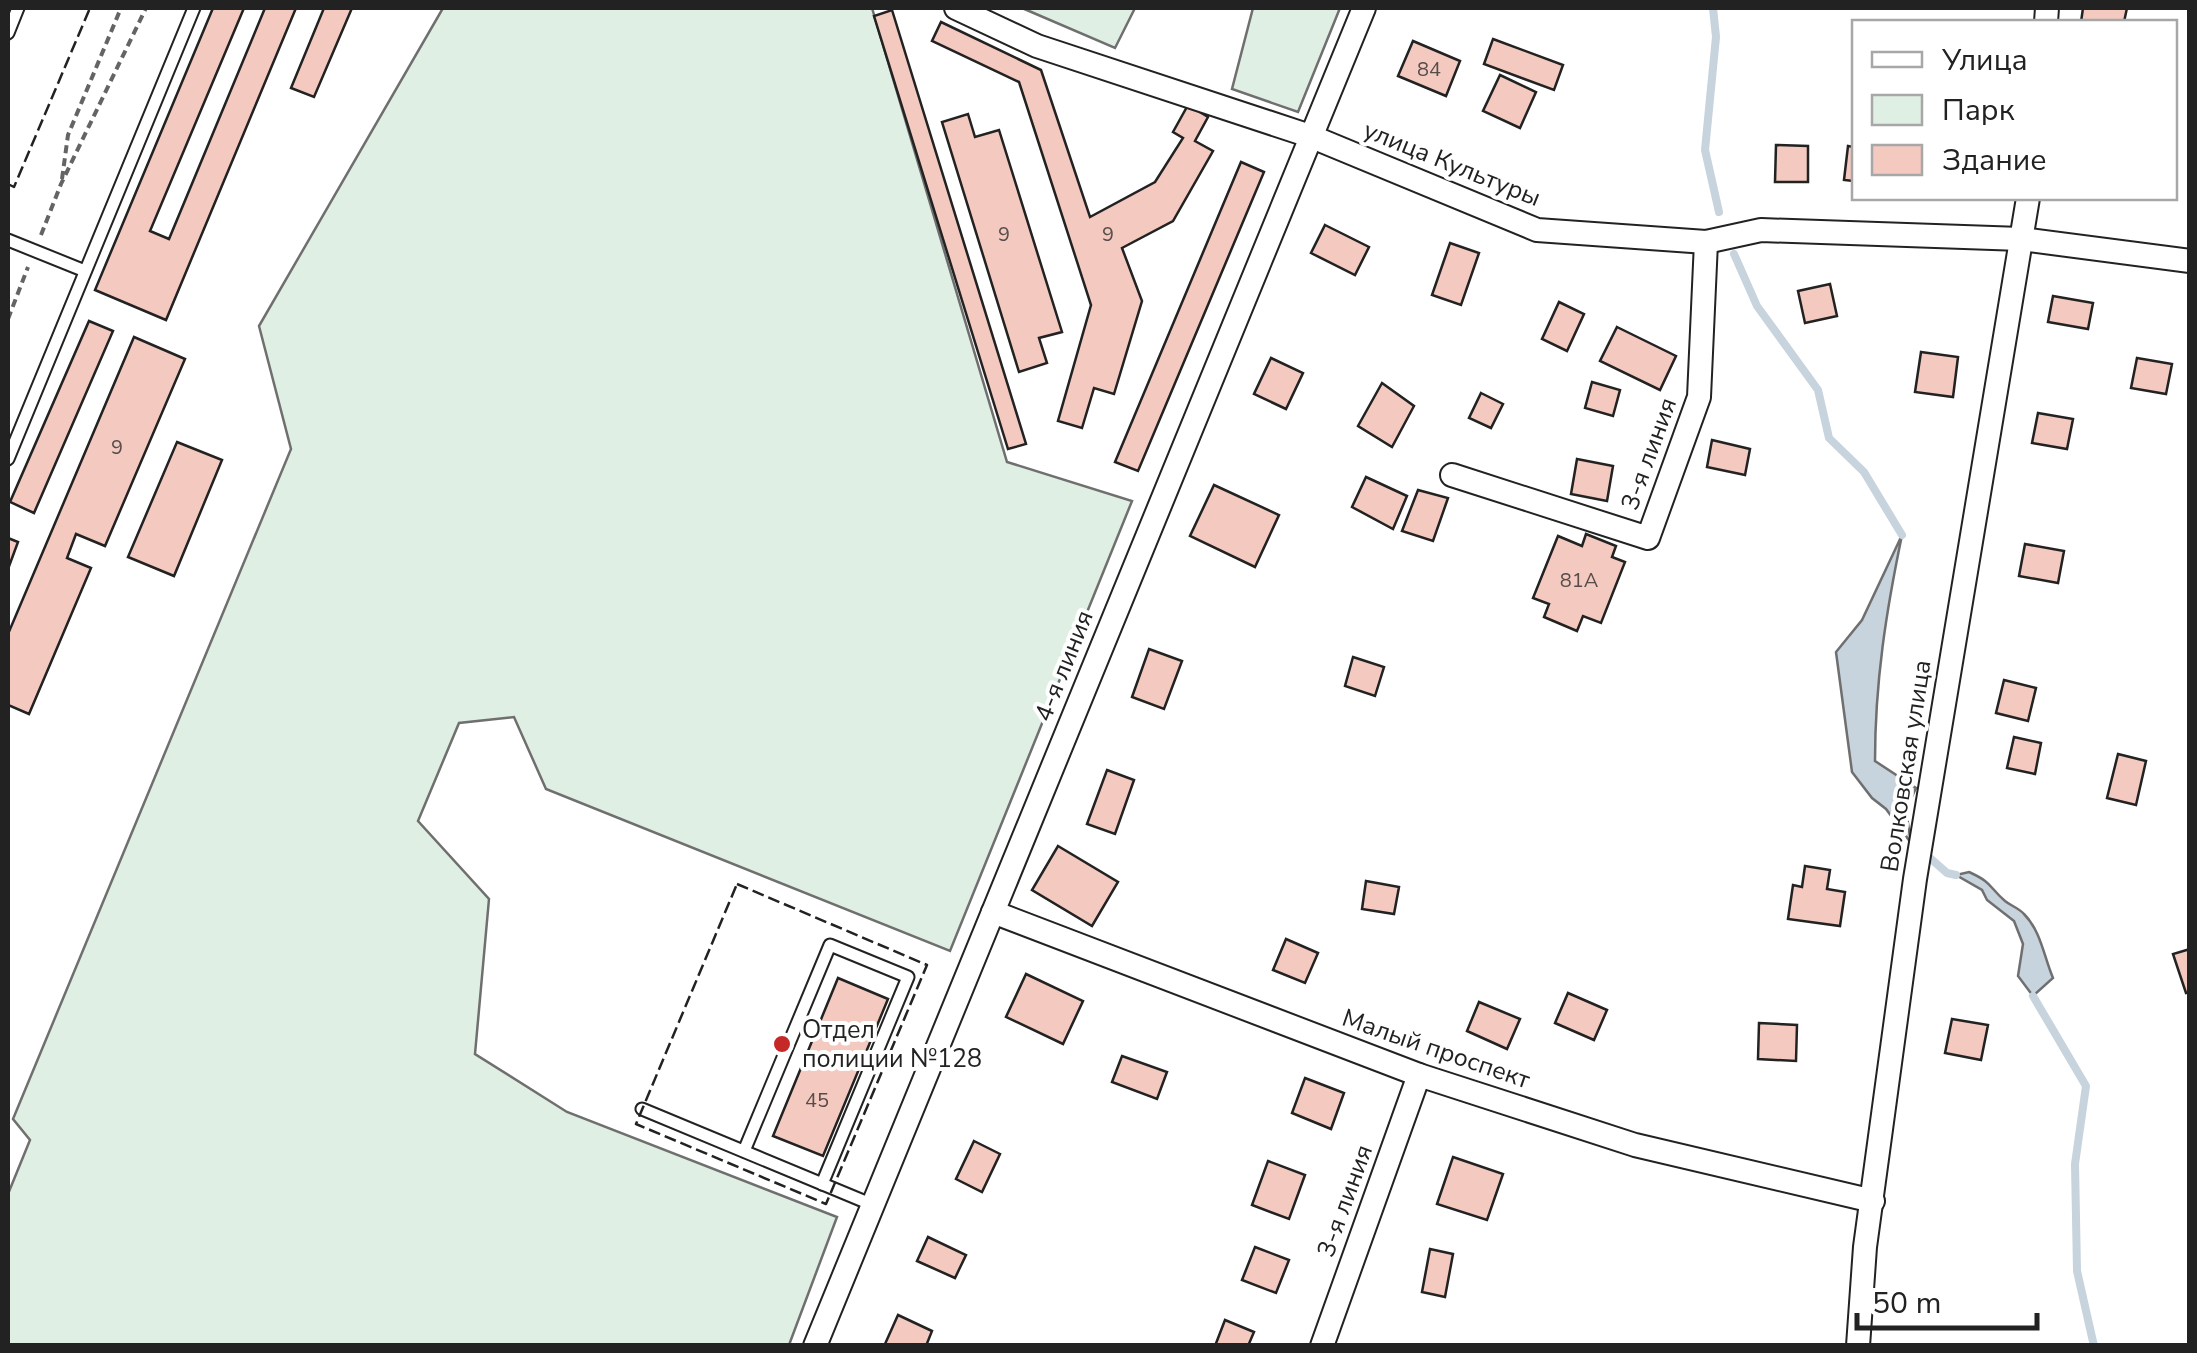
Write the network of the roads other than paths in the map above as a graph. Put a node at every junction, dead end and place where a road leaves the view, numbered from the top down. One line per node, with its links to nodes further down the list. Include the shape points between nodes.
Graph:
1 (18, 8): 5 (lane)
2 (194, 8): 12 (lane)
3 (1364, 8): 6 (street, 4-я линия)
4 (972, 11): 6 (street, улица Культуры, via 1037,46)
5 (8, 33)
6 (1310, 136): 10 (street, улица Культуры, via 1537,230); 15 (street, 4-я линия)
7 (2028, 200): 8 (street, Волковская улица)
8 (2021, 239): 10 (street, улица Культуры, via 1761,230); 11 (street, улица Культуры); 20 (street, Волковская улица, via 1915,879)
9 (8, 240): 12 (lane)
10 (1706, 242): 14 (street, 3-я линия, via 1699,397 1648,538)
11 (2190, 261)
12 (85, 271): 13 (lane)
13 (8, 459)
14 (1452, 475)
15 (993, 912): 16 (street, Малый проспект); 21 (street, 4-я линия)
16 (1419, 1075): 20 (street, Малый проспект, via 1635,1145); 23 (street, 3-я линия)
17 (642, 1109): 18 (lane)
18 (744, 1152): 19 (lane); 19 (lane, via 830,945 908,977)
19 (822, 1184): 21 (lane)
20 (1873, 1201): 24 (street, Волковская улица)
21 (872, 1205): 22 (street, 4-я линия)
22 (815, 1346)
23 (1322, 1346)
24 (1858, 1346)

